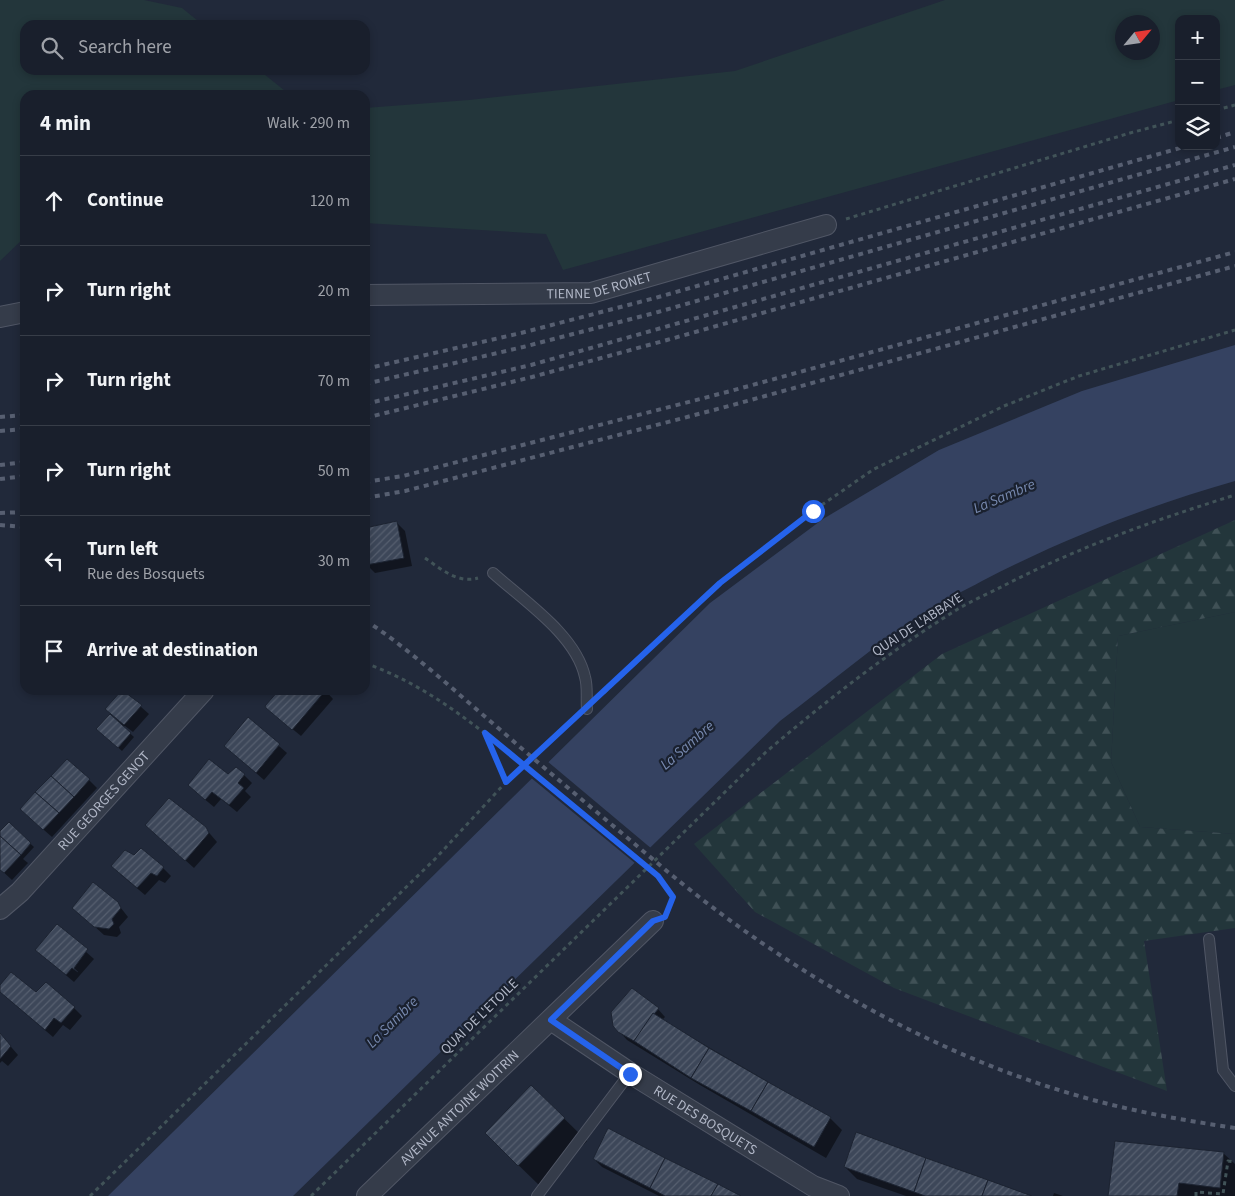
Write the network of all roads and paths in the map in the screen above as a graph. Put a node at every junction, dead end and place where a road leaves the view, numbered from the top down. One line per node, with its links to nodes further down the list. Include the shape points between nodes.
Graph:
1 (1235, 106): 2 (path)
2 (1220, 109)
3 (1175, 121): 4 (path)
4 (826, 225): 5 (street, TIENNE DE RONET, via 592,293)
5 (370, 295)
6 (20, 313): 7 (street)
7 (0, 317)
8 (1235, 330): 14 (path, via 1079,376 1004,406 874,469 813,511 720,583)
9 (1235, 495): 17 (path, QUAI DE L'ABBAYE, via 1170,515 1057,558 959,608 821,704 766,752)
10 (426, 558): 11 (path, via 446,573 468,581)
11 (494, 574): 14 (lane, via 562,634 586,678)
12 (370, 665): 15 (path, via 399,675 456,709)
13 (199, 695): 18 (street, RUE GEORGES GENOT, via 20,892)
14 (587, 709): 16 (path)
15 (485, 733): 16 (path); 19 (path, bridge, via 658,876 673,897 665,917)
16 (506, 782): 25 (path, via 436,858)
17 (663, 854): 26 (path, QUAI DE L'ETOILE)
18 (0, 909)
19 (653, 921): 21 (street, AVENUE ANTOINE WOITRIN)
20 (1209, 939): 23 (lane, via 1223,1070)
21 (551, 1020): 22 (street, RUE DES BOSQUETS); 27 (street, AVENUE ANTOINE WOITRIN)
22 (630, 1074): 28 (lane); 29 (street, RUE DES BOSQUETS, via 813,1186)
23 (1235, 1086)
24 (1235, 1162): 30 (path, via 1228,1161 1223,1194 1196,1192)
25 (90, 1196)
26 (311, 1196)
27 (367, 1196)
28 (537, 1196)
29 (839, 1196)
30 (1196, 1196)

